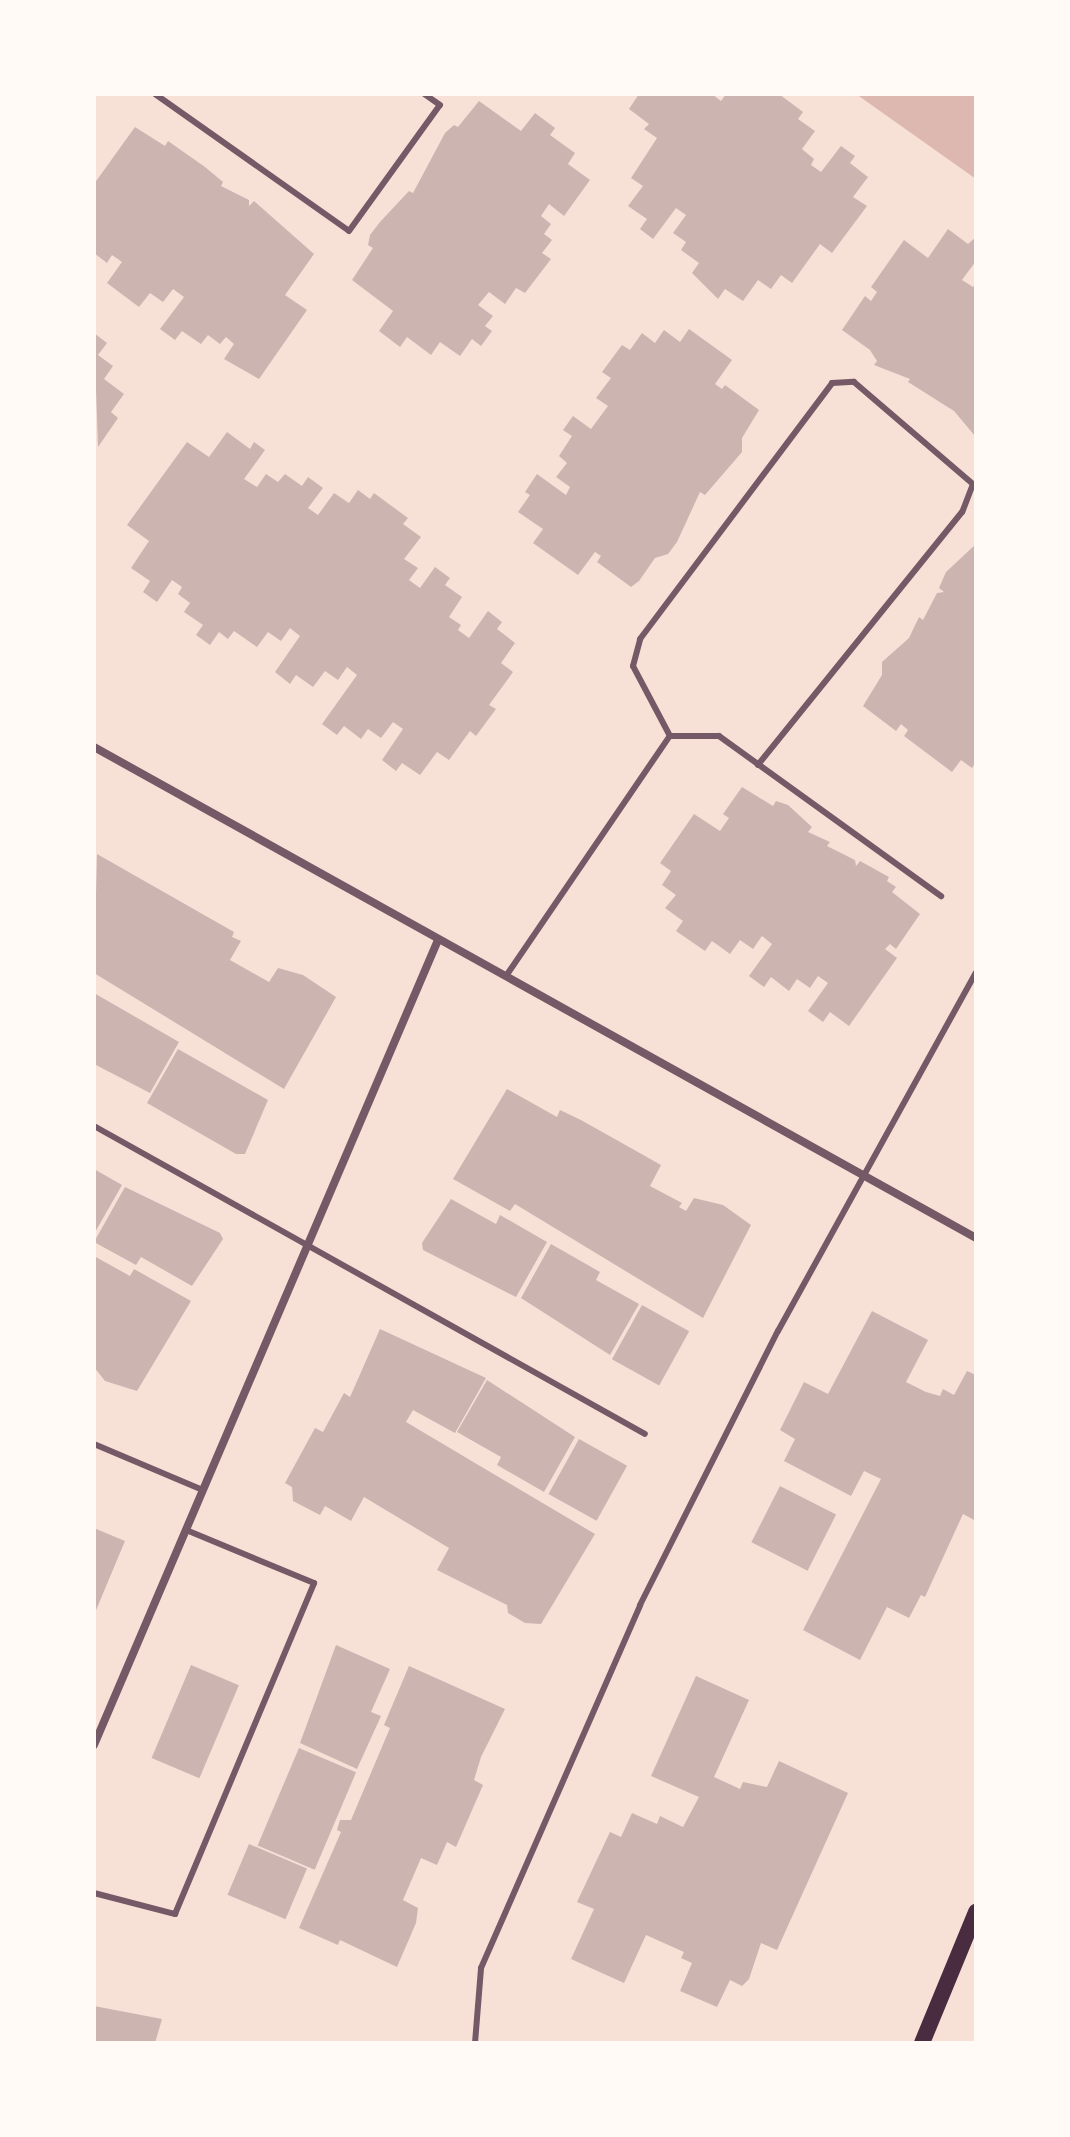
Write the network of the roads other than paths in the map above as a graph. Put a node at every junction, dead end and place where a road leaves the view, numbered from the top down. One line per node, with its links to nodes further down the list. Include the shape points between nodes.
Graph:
1 (155, 94): 2 (lane, via 349,231 440,105)
2 (424, 94)
3 (670, 736): 5 (lane, via 719,736); 5 (lane, via 633,666 640,639 832,383 854,382 973,484 962,512); 9 (lane)
4 (94, 747): 7 (street)
5 (758, 765): 6 (lane)
6 (941, 896)
7 (438, 940): 9 (street); 13 (street)
8 (976, 973): 11 (lane)
9 (506, 976): 11 (street)
10 (94, 1126): 13 (lane)
11 (863, 1176): 12 (street); 22 (lane, via 640,1605 481,1968)
12 (976, 1238)
13 (306, 1248): 14 (lane); 16 (street)
14 (645, 1434)
15 (94, 1444): 16 (lane)
16 (203, 1490): 17 (street)
17 (186, 1530): 18 (street); 20 (lane, via 314,1583 175,1914)
18 (98, 1722): 19 (street)
19 (94, 1745)
20 (94, 1893)
21 (976, 1912): 23 (main road)
22 (475, 2043)
23 (922, 2043)

